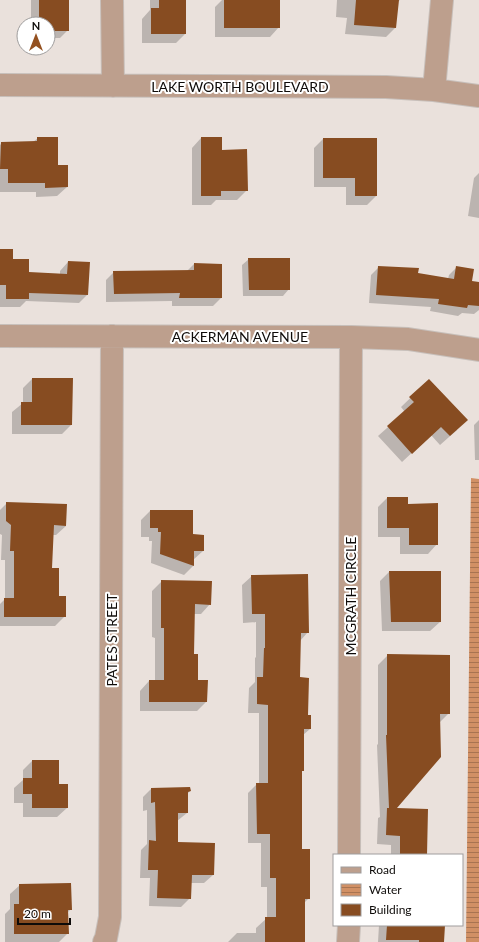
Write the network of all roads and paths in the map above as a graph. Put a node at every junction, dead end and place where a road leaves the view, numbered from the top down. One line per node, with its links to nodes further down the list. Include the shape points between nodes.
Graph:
1 (112, 0): 4 (street)
2 (442, 0): 5 (street)
3 (0, 85): 4 (street, LAKE WORTH BOULEVARD)
4 (113, 86): 5 (street, LAKE WORTH BOULEVARD, via 386,87)
5 (434, 90): 6 (street, LAKE WORTH BOULEVARD)
6 (479, 96)
7 (0, 336): 8 (street, ACKERMAN AVENUE)
8 (112, 336): 9 (street, ACKERMAN AVENUE); 13 (street, PATES STREET, via 110,917)
9 (351, 337): 10 (street, ACKERMAN AVENUE, via 408,339); 11 (street, MCGRATH CIRCLE)
10 (479, 350)
11 (349, 854)
12 (348, 926): 14 (street)
13 (104, 942)
14 (348, 942)

